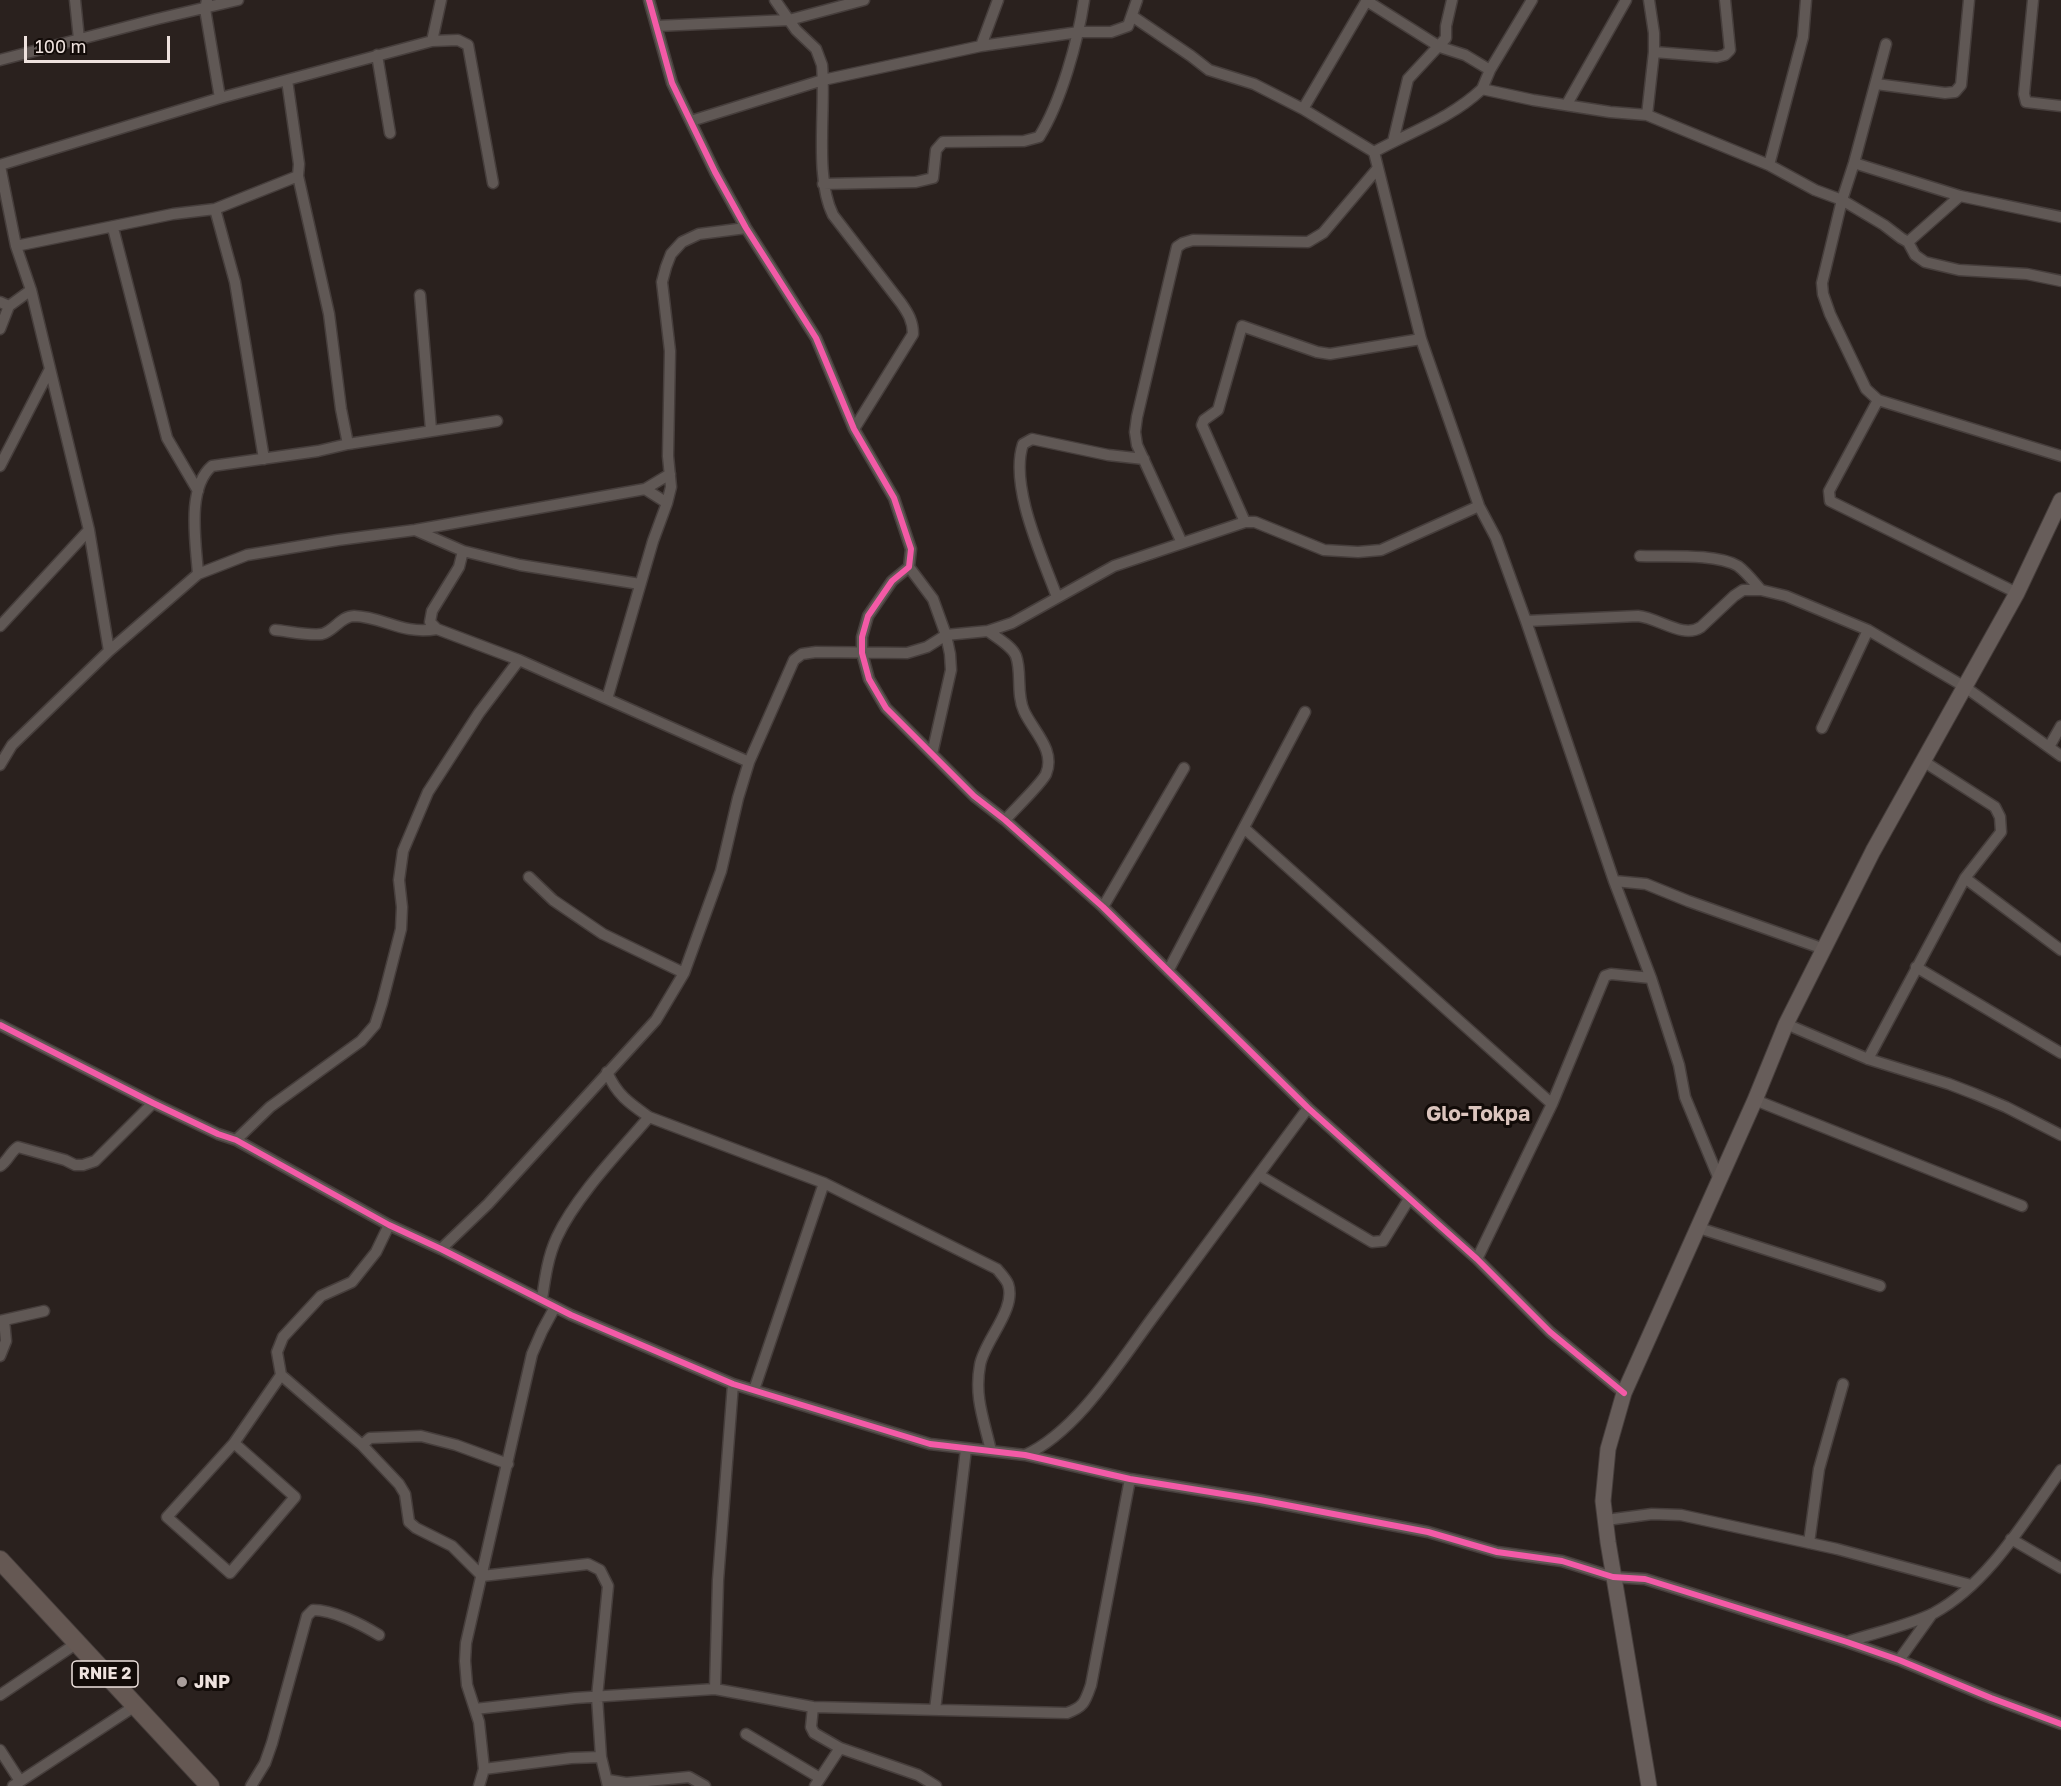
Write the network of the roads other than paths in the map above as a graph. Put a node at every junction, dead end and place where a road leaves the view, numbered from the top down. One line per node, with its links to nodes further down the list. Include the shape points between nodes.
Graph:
1 (75, 0): 24 (street)
2 (238, 0): 19 (street)
3 (441, 0): 25 (street)
4 (649, 0): 22 (street)
5 (775, 0): 21 (street)
6 (864, 0): 21 (street)
7 (998, 0): 27 (street)
8 (1084, 0): 23 (street)
9 (1137, 0): 20 (street)
10 (1367, 0): 28 (street); 40 (street)
11 (1452, 0): 28 (street, via 1446,38)
12 (1532, 0): 32 (street)
13 (1626, 0): 38 (street)
14 (1649, 0): 29 (street)
15 (1725, 0): 29 (street, via 1730,50 1725,55)
16 (1806, 0): 48 (street, via 1803,37)
17 (1969, 0): 35 (street, via 1961,85 1955,92)
18 (2033, 0): 39 (street, via 2026,102)
19 (206, 4): 24 (street); 37 (street)
20 (1132, 16): 23 (street, via 1128,26 1120,30); 40 (street, via 1209,70 1254,84)
21 (789, 20): 22 (street); 34 (street, via 816,49)
22 (657, 26): 42 (street, via 672,82)
23 (1079, 32): 27 (street); 52 (street, via 1050,121 1039,137 1024,141 943,142 936,150 933,178 916,182)
24 (79, 39): 31 (street)
25 (432, 41): 30 (street); 51 (street, via 458,40 468,45)
26 (1886, 44): 35 (street)
27 (981, 46): 34 (street)
28 (1440, 47): 32 (street, via 1466,55); 44 (street, via 1408,79)
29 (1654, 52): 41 (street)
30 (377, 55): 33 (street); 43 (street)
31 (0, 60)
32 (1490, 70): 36 (street)
33 (287, 80): 37 (street); 50 (street)
34 (823, 80): 42 (street); 52 (street)
35 (1876, 84): 46 (street)
36 (1482, 89): 38 (street); 44 (street, via 1464,106)
37 (220, 98): 47 (street)
38 (1567, 104): 41 (street)
39 (2061, 106)
40 (1303, 109): 45 (street)
41 (1647, 115): 48 (street)
42 (691, 121): 58 (street)
43 (390, 133)
44 (1393, 142): 45 (street)
45 (1374, 152): 49 (street)
46 (1854, 164): 53 (street); 54 (street)
47 (0, 165): 60 (street)
48 (1769, 165): 54 (street)
49 (1378, 168): 66 (street); 75 (street, via 1323,233 1308,242 1193,240 1177,247 1137,417 1137,445)
50 (298, 176): 55 (street); 72 (street, via 330,314)
51 (493, 183)
52 (823, 184): 70 (street, via 833,215 901,303 913,325 913,334)
53 (1960, 196): 56 (street); 59 (street)
54 (1842, 200): 59 (street); 68 (street, via 1822,283 1823,294 1866,389)
55 (215, 209): 57 (street); 74 (street, via 235,282)
56 (2061, 217)
57 (113, 228): 60 (street); 79 (street, via 167,438)
58 (746, 228): 70 (street, via 816,338); 77 (street, via 699,234 682,242 666,267 663,282 670,351)
59 (1908, 242): 61 (street, via 1915,255 1925,262 1959,270 2027,274)
60 (16, 246): 62 (street)
61 (2061, 281)
62 (31, 290): 64 (street); 67 (street)
63 (420, 295): 71 (street)
64 (4, 304): 65 (street)
65 (0, 329)
66 (1421, 339): 82 (street); 83 (street, via 1330,354 1242,326 1218,410 1202,424)
67 (50, 369): 76 (street); 84 (street)
68 (1878, 400): 73 (street); 93 (street, via 1829,491 1830,501)
69 (497, 421): 71 (street)
70 (854, 429): 89 (street, via 894,498 911,549)
71 (431, 430): 72 (street)
72 (348, 444): 74 (street)
73 (2061, 456)
74 (264, 459): 79 (street, via 212,466 204,473)
75 (1144, 459): 86 (street); 94 (street, via 1032,439 1023,444 1019,456 1023,499)
76 (0, 466)
77 (670, 474): 78 (street); 81 (street)
78 (645, 489): 81 (street); 85 (street)
79 (198, 491): 90 (street)
80 (2061, 500): 93 (main road)
81 (668, 502): 91 (street)
82 (1479, 506): 83 (street, via 1381,550 1358,552 1324,550 1256,522); 95 (street, via 1496,538)
83 (1245, 522): 86 (street)
84 (89, 530): 96 (street); 102 (street)
85 (415, 530): 87 (street); 90 (street, via 248,555)
86 (1182, 543): 94 (street, via 1114,566)
87 (463, 551): 91 (street, via 520,565); 97 (street, via 459,567 432,611 430,622)
88 (1640, 556): 92 (street, via 1716,558 1731,562)
89 (909, 567): 101 (street, via 933,598); 103 (street, via 892,581 868,616)
90 (198, 573): 102 (street)
91 (640, 584): 106 (street)
92 (1761, 590): 95 (street, via 1743,590 1701,627 1683,632 1650,617); 99 (street, via 1786,596)
93 (2016, 593): 105 (main road)
94 (1058, 597): 100 (street)
95 (1526, 621): 123 (street)
96 (0, 626)
97 (437, 629): 98 (street, via 406,630 354,616 321,634); 104 (street)
98 (275, 630)
99 (1868, 630): 105 (street); 109 (street)
100 (988, 632): 101 (street); 119 (street, via 1016,657 1020,700 1046,747 1048,759 1046,775)
101 (946, 635): 103 (street, via 907,653); 113 (street, via 951,670)
102 (109, 651): 111 (street)
103 (862, 653): 113 (street, via 869,678 886,708); 116 (street, via 816,652 794,660)
104 (519, 660): 106 (street); 142 (street, via 428,792 403,851 399,880 401,929 375,1025 361,1041 270,1107)
105 (1965, 687): 112 (street); 115 (main road)
106 (607, 699): 116 (street)
107 (1305, 712): 120 (street)
108 (2061, 726): 112 (street)
109 (1822, 728)
110 (0, 740): 111 (street)
111 (12, 745): 117 (street)
112 (2049, 747): 114 (street)
113 (932, 754): 119 (street)
114 (2061, 756)
115 (1923, 761): 122 (street, via 1995,807 2000,817 2001,832); 125 (main road)
116 (749, 762): 129 (street, via 721,872)
117 (0, 765)
118 (1185, 768): 124 (street)
119 (1005, 820): 124 (street)
120 (1244, 828): 128 (street); 138 (street)
121 (529, 877): 129 (street, via 603,934)
122 (1965, 878): 126 (street); 127 (street)
123 (1614, 881): 125 (street, via 1646,884); 130 (street)
124 (1103, 907): 128 (street)
125 (1824, 949): 131 (main road)
126 (2061, 950)
127 (1916, 967): 133 (street); 134 (street)
128 (1168, 971): 139 (street)
129 (684, 973): 135 (street, via 656,1020)
130 (1651, 978): 138 (street, via 1605,976); 145 (street, via 1679,1065 1685,1097)
131 (1786, 1024): 134 (street); 136 (main road)
132 (0, 1025): 137 (street)
133 (2061, 1053)
134 (1868, 1059): 141 (street, via 1975,1094)
135 (607, 1072): 140 (street, via 614,1088); 151 (street, via 488,1204)
136 (1755, 1100): 145 (main road); 148 (street)
137 (153, 1103): 142 (street); 143 (street, via 95,1161 75,1165 18,1147)
138 (1551, 1104): 152 (street)
139 (1308, 1108): 144 (street); 147 (street)
140 (650, 1117): 146 (street); 154 (street, via 570,1214 552,1250)
141 (2061, 1135)
142 (236, 1140): 149 (street)
143 (0, 1166)
144 (1259, 1175): 147 (street, via 1372,1242 1383,1240); 168 (street, via 1115,1369 1052,1440)
145 (1719, 1179): 150 (main road)
146 (824, 1183): 162 (street); 167 (street, via 997,1269 1007,1282 1010,1293 980,1362 977,1394)
147 (1409, 1199): 152 (street)
148 (2022, 1206)
149 (389, 1225): 151 (street); 159 (street, via 376,1252 352,1282 321,1296 283,1337 276,1352)
150 (1699, 1228): 153 (street); 163 (main road)
151 (441, 1249): 154 (street)
152 (1477, 1259): 163 (street, via 1550,1332)
153 (1880, 1287)
154 (542, 1299): 155 (street)
155 (555, 1306): 160 (street); 169 (street, via 532,1354)
156 (44, 1311): 157 (street)
157 (2, 1320): 158 (street, via 6,1341)
158 (0, 1356)
159 (281, 1375): 164 (street); 165 (street)
160 (733, 1384): 162 (street); 185 (street, via 718,1580)
161 (1843, 1384): 174 (street, via 1819,1469)
162 (754, 1390): 166 (street, via 930,1444)
163 (1624, 1393): 172 (main road, via 1608,1449 1603,1501)
164 (234, 1443): 164 (street, via 295,1497 230,1573 167,1517)
165 (362, 1445): 169 (street, via 370,1438 421,1436); 177 (street, via 399,1484 405,1494 409,1522 452,1546)
166 (966, 1449): 167 (street); 191 (street)
167 (992, 1451): 168 (street)
168 (1025, 1455): 171 (street)
169 (508, 1464): 177 (street)
170 (2061, 1470): 173 (street)
171 (1130, 1479): 178 (street, via 1394,1525 1497,1552 1562,1561); 191 (street, via 1091,1685 1084,1703 1067,1713)
172 (1606, 1520): 174 (street, via 1673,1514); 178 (main road)
173 (2011, 1539): 176 (street); 179 (street)
174 (1809, 1543): 179 (street)
175 (0, 1560): 183 (highway, RNIE 2 / RNIE 2)
176 (2061, 1568)
177 (482, 1576): 187 (street, via 588,1564 600,1570 608,1586); 190 (street, via 465,1661)
178 (1613, 1577): 182 (street, via 1645,1579); 206 (main road)
179 (1971, 1585): 180 (street)
180 (1933, 1614): 182 (street); 184 (street)
181 (379, 1635): 202 (street, via 322,1610 313,1610 307,1616 272,1743)
182 (1847, 1642): 184 (street)
183 (77, 1643): 186 (street); 188 (highway, RNIE 2 / RNIE 2)
184 (1899, 1660): 192 (street)
185 (715, 1689): 187 (street); 189 (street)
186 (0, 1695)
187 (597, 1697): 190 (street); 196 (street)
188 (135, 1706): 200 (street); 201 (highway, RNIE 2 / RNIE 2)
189 (813, 1707): 191 (street); 194 (street, via 814,1733)
190 (475, 1709): 197 (street)
191 (935, 1710)
192 (2061, 1724)
193 (746, 1734): 198 (street)
194 (840, 1748): 198 (street); 205 (street, via 918,1775)
195 (0, 1750): 200 (street)
196 (600, 1756): 197 (street); 199 (street)
197 (484, 1769): 203 (street)
198 (818, 1782)
199 (608, 1783): 204 (street, via 689,1777)
200 (16, 1784)
201 (210, 1786)
202 (251, 1786)
203 (479, 1786)
204 (705, 1786)
205 (936, 1786)
206 (1649, 1786)

